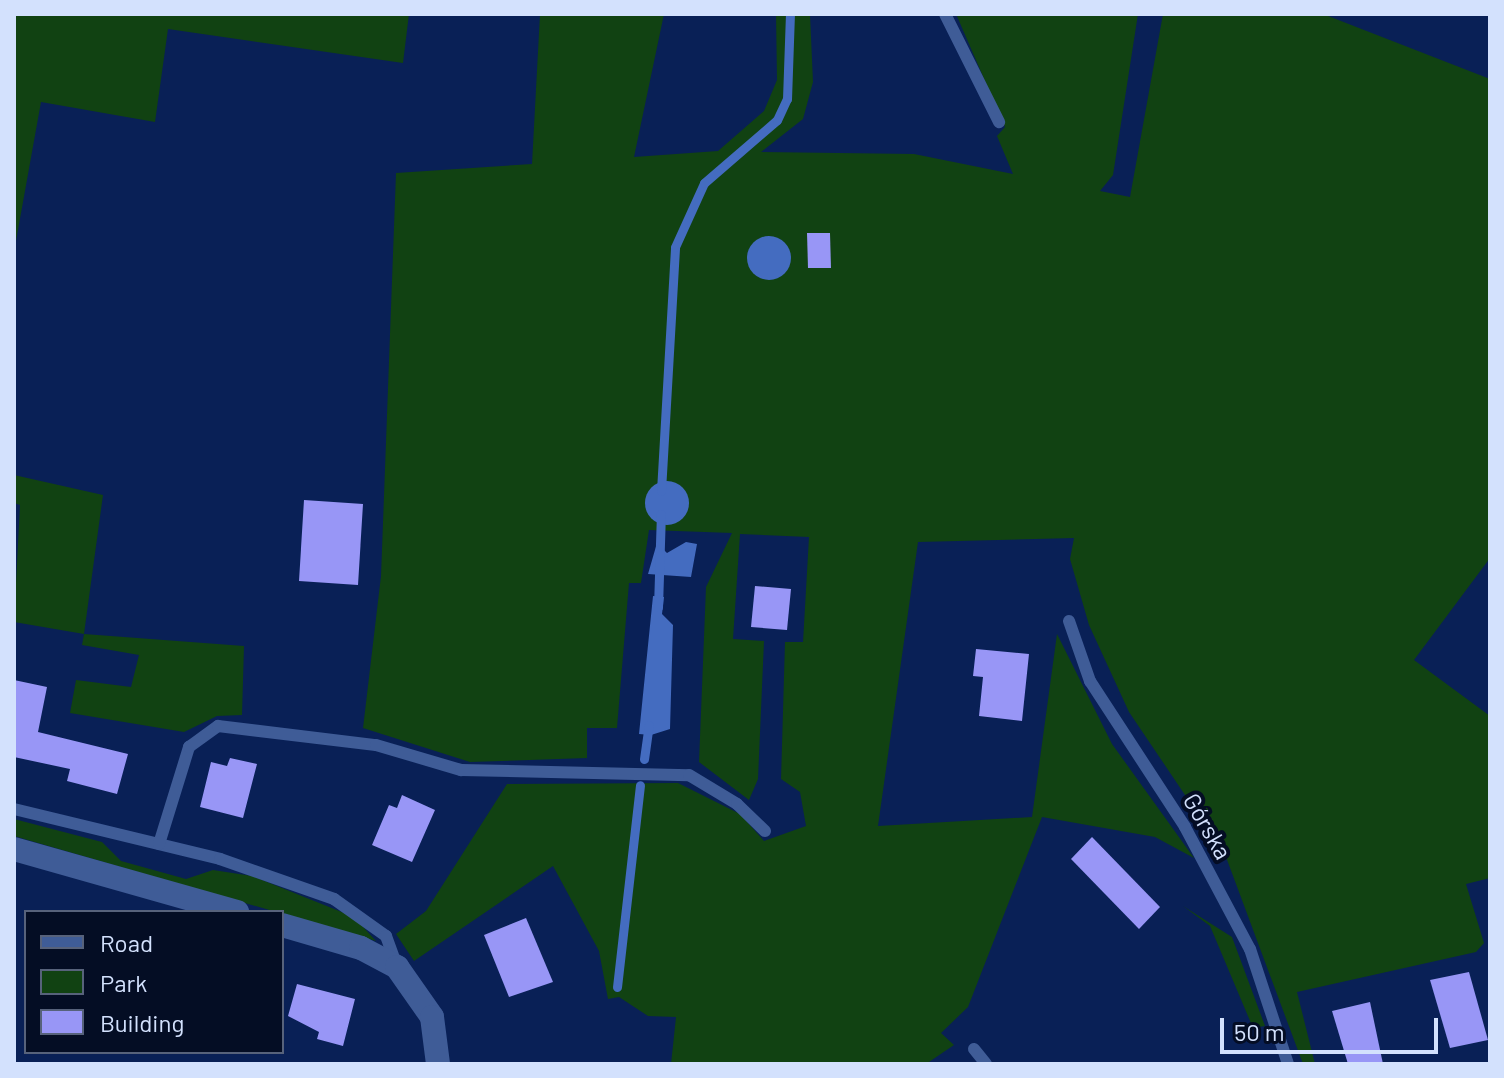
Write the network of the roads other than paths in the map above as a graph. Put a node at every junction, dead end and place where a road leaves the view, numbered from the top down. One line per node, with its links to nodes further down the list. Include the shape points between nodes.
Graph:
1 (945, 14): 2 (lane)
2 (999, 122)
3 (1069, 621): 14 (lane, Górska, via 1090,681 1204,858 1250,949)
4 (14, 809): 6 (lane)
5 (765, 831): 6 (lane, via 737,804 689,775 461,770 376,745 218,726 189,747)
6 (159, 844): 10 (lane, via 247,866 345,904 386,936)
7 (14, 849): 8 (street)
8 (230, 910)
9 (284, 926): 10 (street, via 361,948)
10 (397, 967): 12 (street, via 432,1017)
11 (974, 1049): 13 (lane)
12 (438, 1064)
13 (986, 1064)
14 (1288, 1064)

